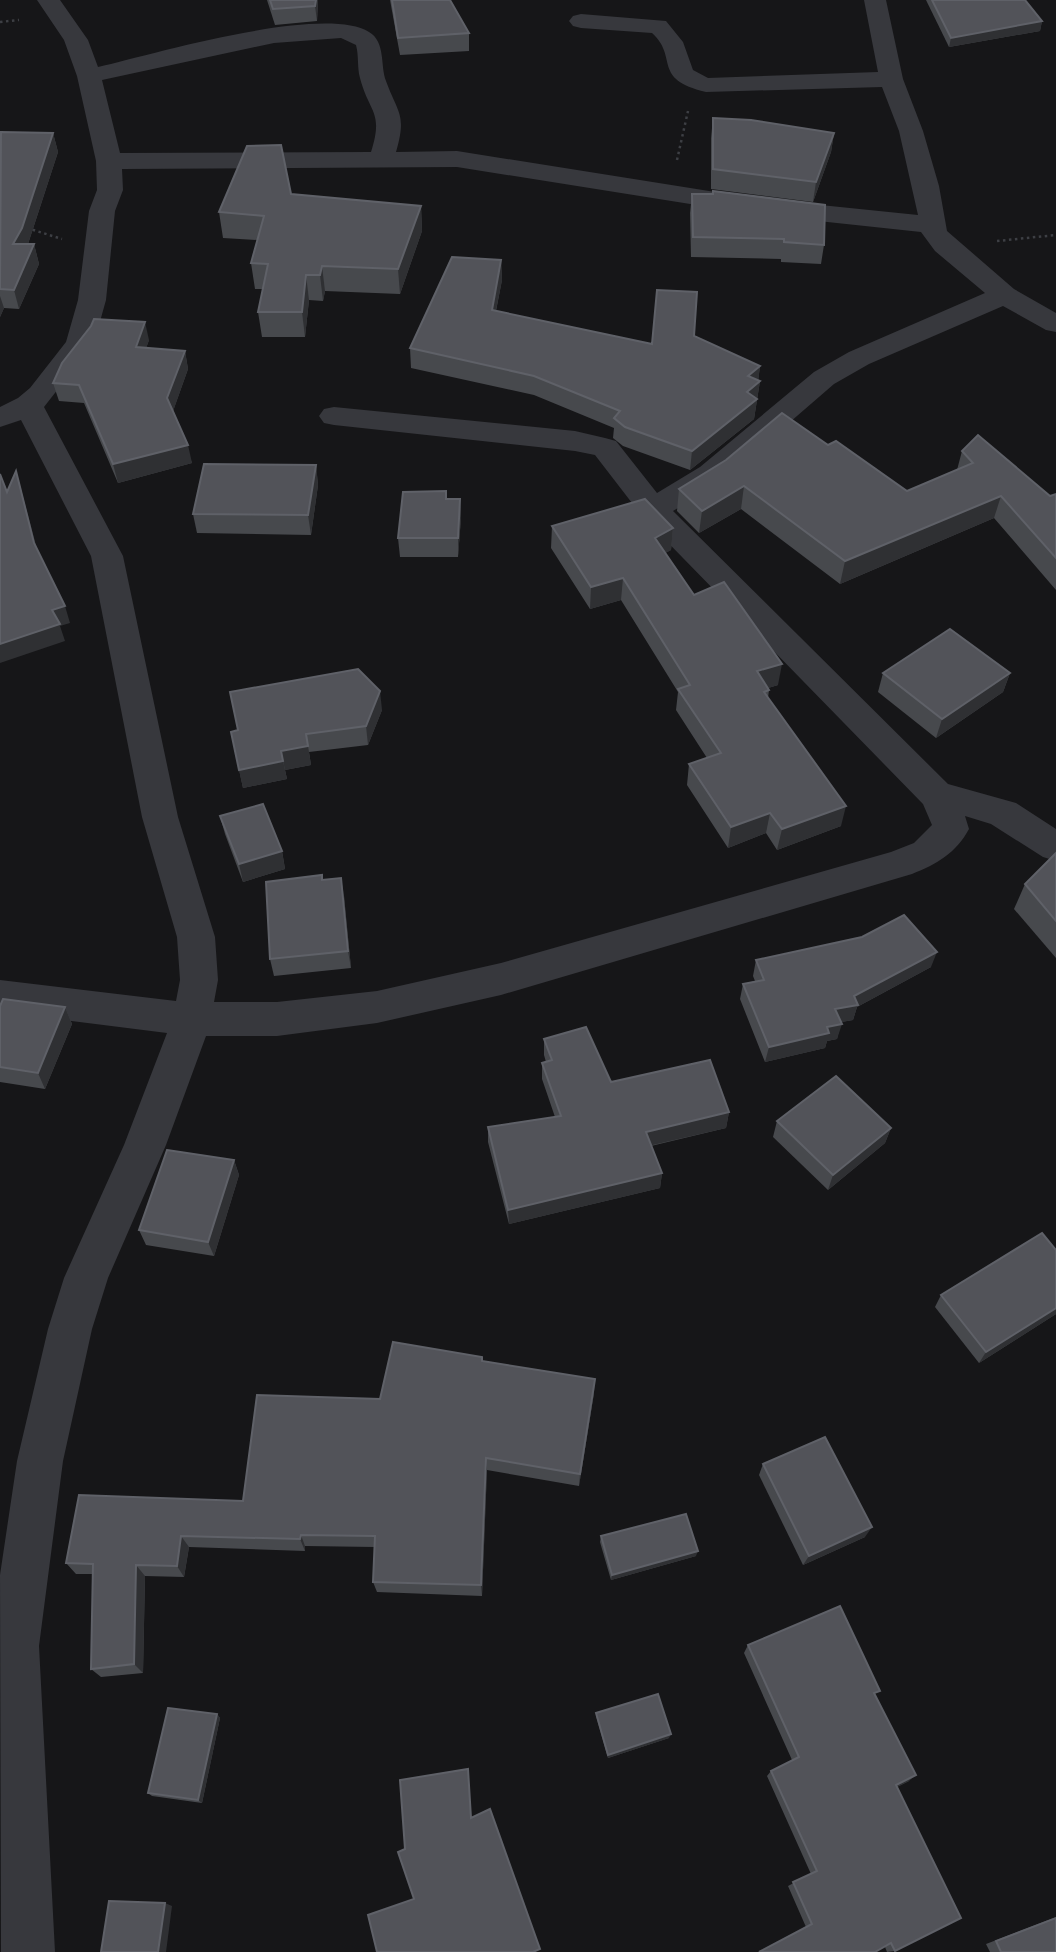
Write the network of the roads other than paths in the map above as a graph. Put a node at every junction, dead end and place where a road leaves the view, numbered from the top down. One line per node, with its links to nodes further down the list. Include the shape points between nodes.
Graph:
1 (48, 0): 4 (street, via 76,40)
2 (874, 0): 5 (street)
3 (581, 21): 5 (street, via 658,26 668,33 682,75 694,82 727,85)
4 (89, 76): 6 (street, via 248,41 348,30 363,37 369,49 372,77 390,122); 7 (street)
5 (891, 79): 8 (street, via 911,131)
6 (382, 158): 7 (street); 8 (street, via 468,160 840,217)
7 (109, 161): 11 (street, via 110,190 102,211 93,300 80,342 49,384)
8 (933, 225): 9 (street, via 944,245)
9 (1004, 295): 10 (street); 13 (street, via 824,378 711,474)
10 (1056, 324)
11 (14, 412): 17 (street, via 107,556 160,817 196,937 199,980)
12 (334, 416): 13 (street, via 597,444 611,454)
13 (653, 509): 14 (street)
14 (936, 794): 15 (street, via 1003,813); 17 (street, via 951,829 927,853 899,864 501,979 377,1007 276,1019)
15 (1056, 846)
16 (0, 996): 17 (street)
17 (192, 1019): 18 (street, via 145,1145 86,1278 40,1461 14,1646)
18 (28, 1952)

